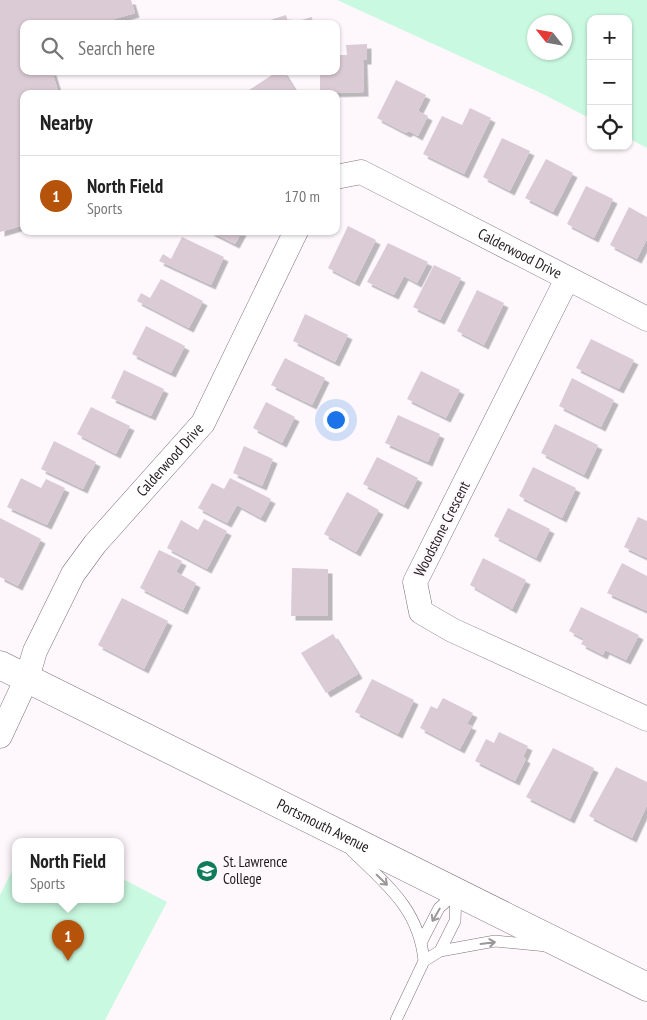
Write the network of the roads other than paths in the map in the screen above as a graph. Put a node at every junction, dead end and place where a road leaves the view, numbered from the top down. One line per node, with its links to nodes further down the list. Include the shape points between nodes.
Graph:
1 (340, 176): 3 (street, Calderwood Drive, via 362,172)
2 (294, 235): 6 (street, Calderwood Drive, via 203,424 95,544 73,574 35,652)
3 (567, 279): 4 (street, Calderwood Drive); 7 (street, Woodstone Crescent, via 415,582 421,612 452,630)
4 (647, 319)
5 (0, 666): 6 (main road, Portsmouth Avenue)
6 (27, 678): 8 (street, Calderwood Drive); 9 (main road, Portsmouth Avenue)
7 (647, 719)
8 (0, 736)
9 (335, 833): 10 (main road, Portsmouth Avenue); 11 (lane, one-way to 11, via 400,897)
10 (456, 893): 11 (lane, one-way to 11, via 439,908); 12 (main road, Portsmouth Avenue); 13 (lane, via 455,922)
11 (422, 941): 14 (lane)
12 (569, 948): 13 (lane, one-way to 12, via 495,941); 15 (main road, Portsmouth Avenue)
13 (440, 951): 14 (lane)
14 (424, 961): 16 (lane)
15 (647, 987)
16 (396, 1020)

